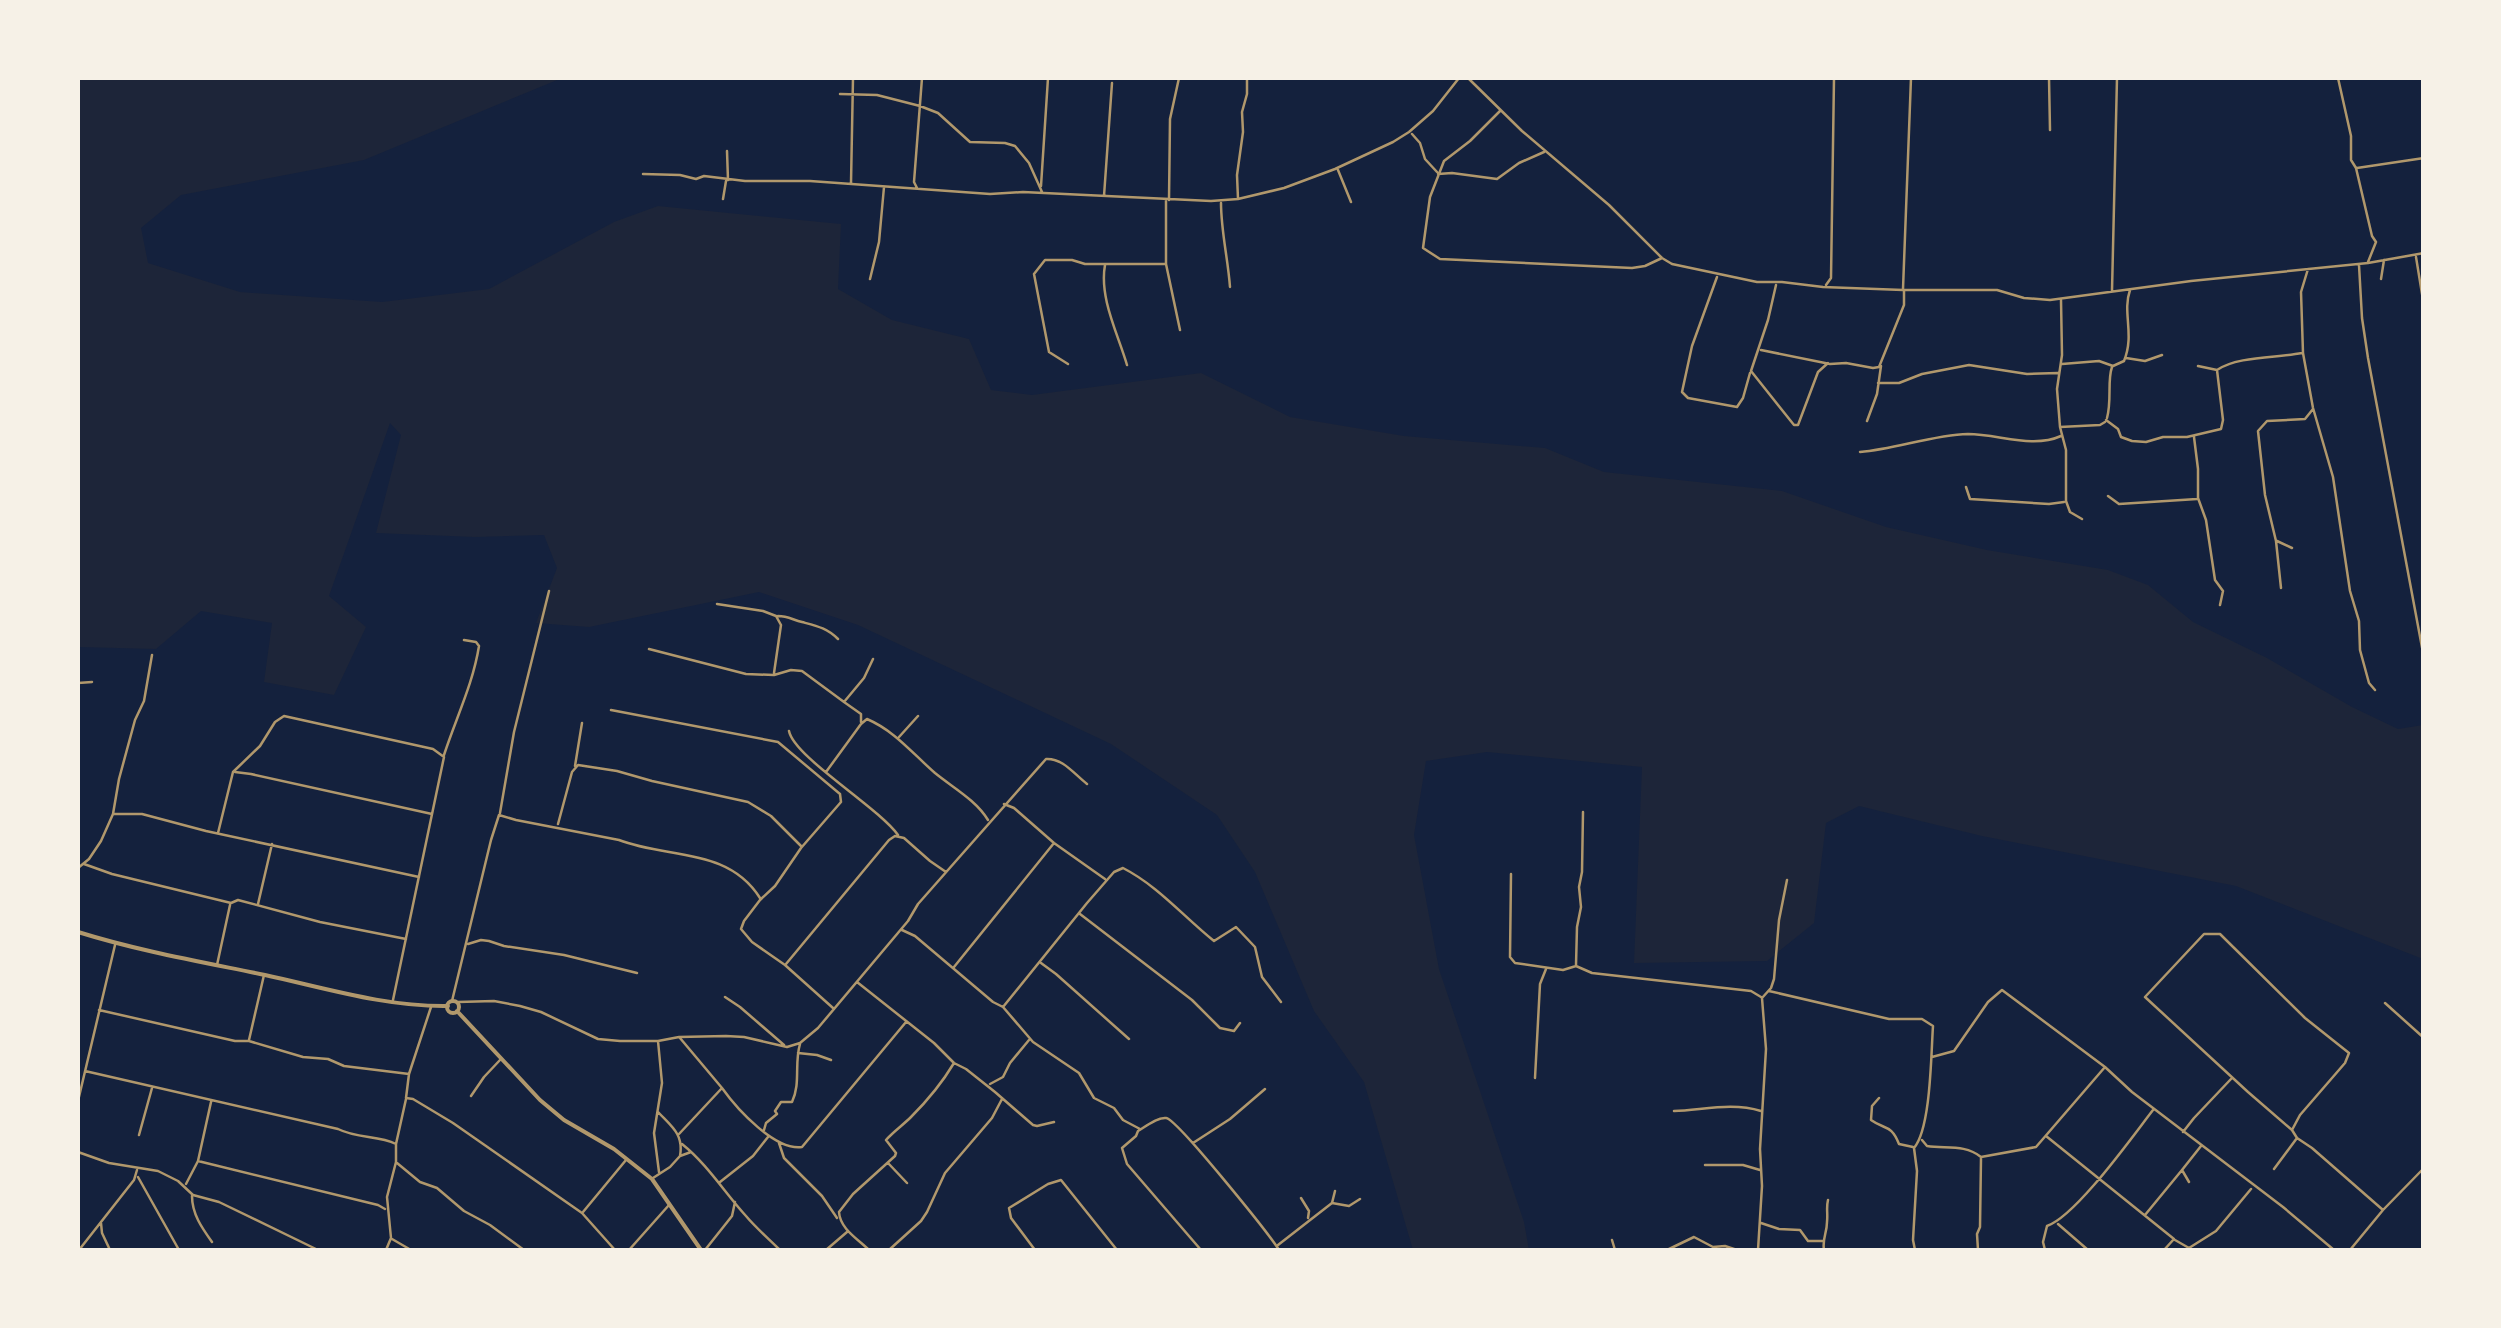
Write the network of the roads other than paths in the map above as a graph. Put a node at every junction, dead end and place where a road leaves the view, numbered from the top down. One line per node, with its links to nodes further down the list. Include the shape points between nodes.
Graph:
1 (853, 78): 15 (street)
2 (922, 78): 16 (street)
3 (1048, 78): 33 (street)
4 (1178, 78): 37 (street)
5 (1247, 78): 36 (street)
6 (1460, 78): 19 (street)
7 (1468, 78): 17 (street)
8 (1834, 78): 50 (street)
9 (1912, 78): 58 (street)
10 (2049, 78): 18 (street)
11 (2117, 78): 59 (street)
12 (2338, 78): 23 (street)
13 (1112, 83): 34 (street)
14 (840, 94): 15 (street)
15 (852, 96): 16 (street); 29 (street)
16 (920, 106): 28 (street); 33 (street, via 970,142 1015,146)
17 (1501, 110): 21 (street); 26 (street, via 1448,156)
18 (2050, 130)
19 (1409, 132): 24 (street); 26 (street)
20 (726, 151): 27 (street)
21 (1546, 152): 26 (street, via 1497,178); 42 (street)
22 (2424, 158): 23 (street)
23 (2356, 168): 45 (street, via 2376,242)
24 (1337, 169): 36 (street); 39 (street)
25 (643, 174): 27 (street)
26 (1438, 174): 42 (street, via 1423,248 1435,257 1632,268)
27 (728, 180): 29 (street); 35 (street)
28 (914, 182): 31 (street); 32 (street)
29 (851, 184): 30 (street)
30 (884, 186): 31 (street); 51 (street)
31 (908, 188): 32 (street)
32 (918, 189): 33 (street)
33 (1041, 191): 34 (street)
34 (1104, 196): 37 (street)
35 (722, 198)
36 (1238, 199): 38 (street)
37 (1167, 200): 38 (street); 47 (street)
38 (1221, 201): 54 (street)
39 (1351, 202)
40 (2424, 254): 41 (street)
41 (2416, 255): 43 (street); 61 (street)
42 (1662, 258): 49 (street)
43 (2385, 259): 45 (street); 52 (street)
44 (2359, 263): 45 (street); 48 (street); 104 (street, via 2368,358)
45 (2368, 263)
46 (1106, 264): 47 (street); 68 (street, via 1045,260 1034,274 1049,352); 70 (street, via 1105,294)
47 (1166, 264): 62 (street)
48 (2308, 268): 57 (street); 64 (street, via 2301,292)
49 (1717, 275): 53 (street); 75 (street, via 1682,392 1738,407)
50 (1830, 278): 55 (street); 56 (street)
51 (870, 279)
52 (2382, 279)
53 (1776, 282): 55 (street); 63 (street)
54 (1230, 287)
55 (1823, 287): 56 (street)
56 (1838, 288): 58 (street)
57 (2131, 288): 59 (street); 66 (street)
58 (1903, 290): 60 (street, via 1997,290); 71 (street)
59 (2112, 292): 60 (street)
60 (2061, 299): 69 (street)
61 (2424, 306)
62 (1180, 330)
63 (1759, 349): 67 (street); 75 (street)
64 (2303, 352): 74 (street); 78 (street)
65 (2162, 355): 66 (street)
66 (2126, 358): 72 (street)
67 (1828, 363): 71 (street); 75 (street, via 1818,372 1798,425)
68 (1068, 364)
69 (2060, 364): 72 (street); 76 (street)
70 (1126, 365)
71 (1881, 365): 77 (street)
72 (2113, 366): 79 (street)
73 (2198, 366): 74 (street)
74 (2217, 370): 83 (street, via 2223,426)
75 (1751, 371)
76 (2060, 373): 77 (street, via 1969,365); 81 (street)
77 (1878, 383): 80 (street)
78 (2314, 408): 90 (street, via 2304,419 2267,421 2258,432); 108 (street, via 2333,477 2360,650)
79 (2106, 420): 81 (street); 83 (street, via 2132,441)
80 (1867, 421)
81 (2060, 426): 82 (street)
82 (2063, 436): 84 (street, via 2023,441 1965,434); 88 (street)
83 (2194, 436): 87 (street)
84 (1860, 452)
85 (1966, 488): 88 (street, via 1980,500)
86 (2108, 496): 87 (street, via 2119,504)
87 (2198, 498): 95 (street, via 2223,591)
88 (2066, 501): 89 (street)
89 (2082, 519)
90 (2276, 541): 91 (street); 92 (street)
91 (2292, 548)
92 (2280, 588)
93 (548, 591): 127 (street)
94 (717, 604): 96 (street)
95 (2220, 605)
96 (776, 616): 97 (street); 98 (street)
97 (789, 616): 98 (street); 100 (street)
98 (782, 625): 105 (street)
99 (464, 640): 118 (street, via 480,646)
100 (838, 640)
101 (649, 649): 105 (street)
102 (152, 655): 125 (street)
103 (873, 658): 109 (street)
104 (2424, 658)
105 (774, 675): 109 (street, via 802,671)
106 (92, 682): 107 (street)
107 (78, 683)
108 (2376, 690)
109 (844, 702): 111 (street)
110 (612, 710): 134 (street, via 778,742 842,798)
111 (861, 714): 113 (street); 115 (street)
112 (918, 716): 117 (street)
113 (867, 719): 115 (street); 117 (street)
114 (582, 724): 119 (street)
115 (860, 724): 121 (street)
116 (789, 731): 121 (street)
117 (898, 738): 128 (street)
118 (444, 757): 120 (street, via 284,716); 126 (street)
119 (574, 768): 129 (street); 134 (street, via 617,771 743,800 771,816)
120 (233, 772): 126 (street); 130 (street)
121 (826, 772): 131 (street)
122 (1087, 784): 123 (street, via 1056,759 1046,759)
123 (1004, 804): 128 (street); 132 (street)
124 (1583, 812): 154 (street)
125 (113, 814): 130 (street); 135 (street)
126 (432, 814): 139 (street)
127 (499, 814): 129 (street); 150 (street)
128 (988, 822): 137 (street)
129 (557, 827): 142 (street, via 711,860 741,876)
130 (218, 832): 133 (street)
131 (899, 836): 137 (street); 152 (street)
132 (1054, 843): 140 (street); 155 (street)
133 (272, 844): 139 (street); 144 (street)
134 (801, 848): 142 (street)
135 (84, 864): 136 (street); 143 (street)
136 (78, 868)
137 (946, 872): 146 (street)
138 (1511, 874): 156 (street, via 1510,957)
139 (418, 876): 148 (street)
140 (1106, 880): 145 (street); 164 (street, via 1118,869 1128,870 1214,940 1236,927 1255,947 1262,977)
141 (1787, 880): 160 (street)
142 (760, 900): 152 (street, via 742,929)
143 (230, 904): 144 (street); 153 (street)
144 (258, 906): 148 (street)
145 (1079, 913): 151 (street); 173 (street, via 1220,1028 1234,1031)
146 (901, 930): 155 (street); 159 (street)
147 (78, 932): 149 (street)
148 (406, 939): 163 (street)
149 (115, 944): 153 (street); 170 (street)
150 (467, 944): 157 (street, via 490,941); 165 (street)
151 (1040, 962): 169 (street); 178 (street)
152 (785, 965): 168 (street)
153 (216, 966): 158 (street)
154 (1576, 966): 156 (street); 162 (street, via 1752,991)
155 (953, 968): 169 (street)
156 (1547, 968): 192 (street, via 1539,992)
157 (637, 974)
158 (264, 975): 163 (street); 179 (street)
159 (855, 982): 168 (street); 172 (street)
160 (1769, 992): 162 (street); 185 (street, via 1928,1021 1934,1026)
161 (725, 997): 174 (street)
162 (1762, 998): 207 (street)
163 (393, 1002): 167 (street)
164 (1281, 1002)
165 (452, 1003): 167 (street); 171 (street); 171 (street, via 451,1012); 180 (street, via 494,1000 598,1038)
166 (2384, 1004): 177 (street)
167 (431, 1006): 191 (street)
168 (834, 1008): 182 (street)
169 (1004, 1008): 176 (street)
170 (99, 1010): 179 (street); 190 (street)
171 (458, 1012): 186 (street)
172 (906, 1022): 188 (street); 218 (street, via 804,1146)
173 (1240, 1023)
174 (769, 1032): 181 (street); 183 (street)
175 (679, 1036): 180 (street); 181 (street); 196 (street)
176 (1030, 1038): 194 (street, via 1003,1078); 209 (street, via 1079,1073 1094,1098)
177 (2424, 1038)
178 (1129, 1039)
179 (249, 1041): 191 (street, via 344,1066)
180 (658, 1041): 205 (street)
181 (761, 1042): 183 (street)
182 (800, 1043): 183 (street); 184 (street)
183 (786, 1047): 184 (street)
184 (797, 1056): 187 (street); 214 (street, via 795,1097 780,1102 766,1122)
185 (1932, 1057): 189 (street, via 1954,1051 2002,990); 217 (street)
186 (501, 1059): 198 (street); 228 (street, via 564,1120)
187 (831, 1060)
188 (954, 1064): 194 (street); 231 (street, via 888,1136 896,1153)
189 (2105, 1068): 204 (street); 215 (street)
190 (85, 1071): 195 (street); 203 (street)
191 (408, 1074): 199 (street)
192 (1535, 1078)
193 (2232, 1078): 210 (street); 210 (street, via 2145,997 2204,934 2220,934 2350,1053); 211 (street)
194 (987, 1085): 200 (street)
195 (153, 1087): 202 (street); 212 (street)
196 (722, 1088): 213 (street); 214 (street)
197 (1265, 1089): 221 (street)
198 (472, 1096)
199 (406, 1098): 219 (street); 259 (street)
200 (1003, 1098): 208 (street, via 1036,1126); 288 (street, via 945,1173 921,1221)
201 (1878, 1098): 223 (street, via 1871,1120 1890,1129 1898,1144)
202 (211, 1100): 219 (street); 229 (street)
203 (78, 1102)
204 (2154, 1108): 211 (street); 242 (street)
205 (657, 1111): 213 (street); 240 (street)
206 (1674, 1111): 207 (street, via 1735,1106)
207 (1763, 1112): 238 (street)
208 (1054, 1122)
209 (1140, 1129): 221 (street, via 1168,1118); 291 (street, via 1122,1148 1124,1158)
210 (2292, 1130): 216 (street)
211 (2184, 1132): 222 (street)
212 (139, 1134)
213 (679, 1134): 220 (street)
214 (766, 1135): 218 (street); 246 (street, via 753,1156)
215 (2046, 1136): 227 (street, via 2033,1148); 242 (street)
216 (2297, 1138): 237 (street); 258 (street)
217 (1922, 1139): 223 (street); 227 (street, via 1927,1146 1953,1146)
218 (778, 1141): 263 (street, via 784,1158)
219 (396, 1144): 230 (street)
220 (682, 1144): 225 (street); 226 (street)
221 (1192, 1144): 274 (street)
222 (2202, 1145): 233 (street); 239 (street)
223 (1914, 1148): 297 (street)
224 (78, 1152): 235 (street)
225 (692, 1152): 226 (street); 246 (street)
226 (680, 1156): 240 (street)
227 (1980, 1157): 298 (street)
228 (628, 1158): 243 (street); 259 (street)
229 (198, 1161): 247 (street); 257 (street)
230 (396, 1162): 257 (street); 281 (street)
231 (887, 1162): 244 (street); 263 (street, via 842,1207)
232 (2235, 1162): 233 (street)
233 (2224, 1164): 302 (street)
234 (1705, 1165): 238 (street)
235 (137, 1168): 241 (street); 247 (street)
236 (2424, 1168): 258 (street)
237 (2274, 1169)
238 (1762, 1170): 266 (street)
239 (2182, 1170): 245 (street); 261 (street)
240 (660, 1172): 243 (street)
241 (137, 1176): 264 (street); 277 (street)
242 (2098, 1178): 261 (street); 267 (street)
243 (652, 1179): 256 (street)
244 (906, 1182)
245 (2189, 1182)
246 (719, 1183): 254 (street)
247 (185, 1186): 250 (street)
248 (2251, 1189): 270 (street, via 2216,1230 2188,1248)
249 (1335, 1192): 255 (street)
250 (193, 1195): 273 (street, via 198,1222); 278 (street)
251 (1301, 1198): 265 (street, via 1309,1210)
252 (1360, 1199): 255 (street, via 1350,1206)
253 (1828, 1200): 272 (street)
254 (735, 1201): 260 (street); 262 (street)
255 (1332, 1203): 265 (street)
256 (670, 1204): 283 (street); 284 (street)
257 (388, 1210): 269 (street)
258 (2384, 1210): 303 (street)
259 (582, 1213): 282 (street)
260 (744, 1214): 262 (street); 285 (street)
261 (2144, 1215): 270 (street)
262 (732, 1216): 284 (street)
263 (840, 1220): 268 (street)
264 (101, 1222): 275 (street); 276 (street)
265 (1306, 1222): 274 (street)
266 (1761, 1223): 272 (street); 295 (street)
267 (2057, 1223): 299 (street, via 2047,1226); 300 (street)
268 (848, 1231): 286 (street); 287 (street)
269 (390, 1238): 279 (street); 280 (street)
270 (2174, 1239): 301 (street)
271 (1612, 1240): 292 (street)
272 (1823, 1241): 296 (street)
273 (212, 1242)
274 (1278, 1248)
275 (79, 1250)
276 (110, 1250)
277 (179, 1250)
278 (318, 1250)
279 (386, 1250)
280 (411, 1250)
281 (524, 1250)
282 (615, 1250)
283 (630, 1250)
284 (703, 1250)
285 (780, 1250)
286 (826, 1250)
287 (870, 1250)
288 (889, 1250)
289 (1035, 1250): 290 (street, via 1009,1208 1061,1180)
290 (1117, 1250)
291 (1201, 1250)
292 (1615, 1250)
293 (1667, 1250): 294 (street, via 1694,1237)
294 (1737, 1250)
295 (1758, 1250)
296 (1824, 1250)
297 (1915, 1250)
298 (1978, 1250)
299 (2044, 1250)
300 (2088, 1250)
301 (2164, 1250)
302 (2334, 1250)
303 (2350, 1250)

